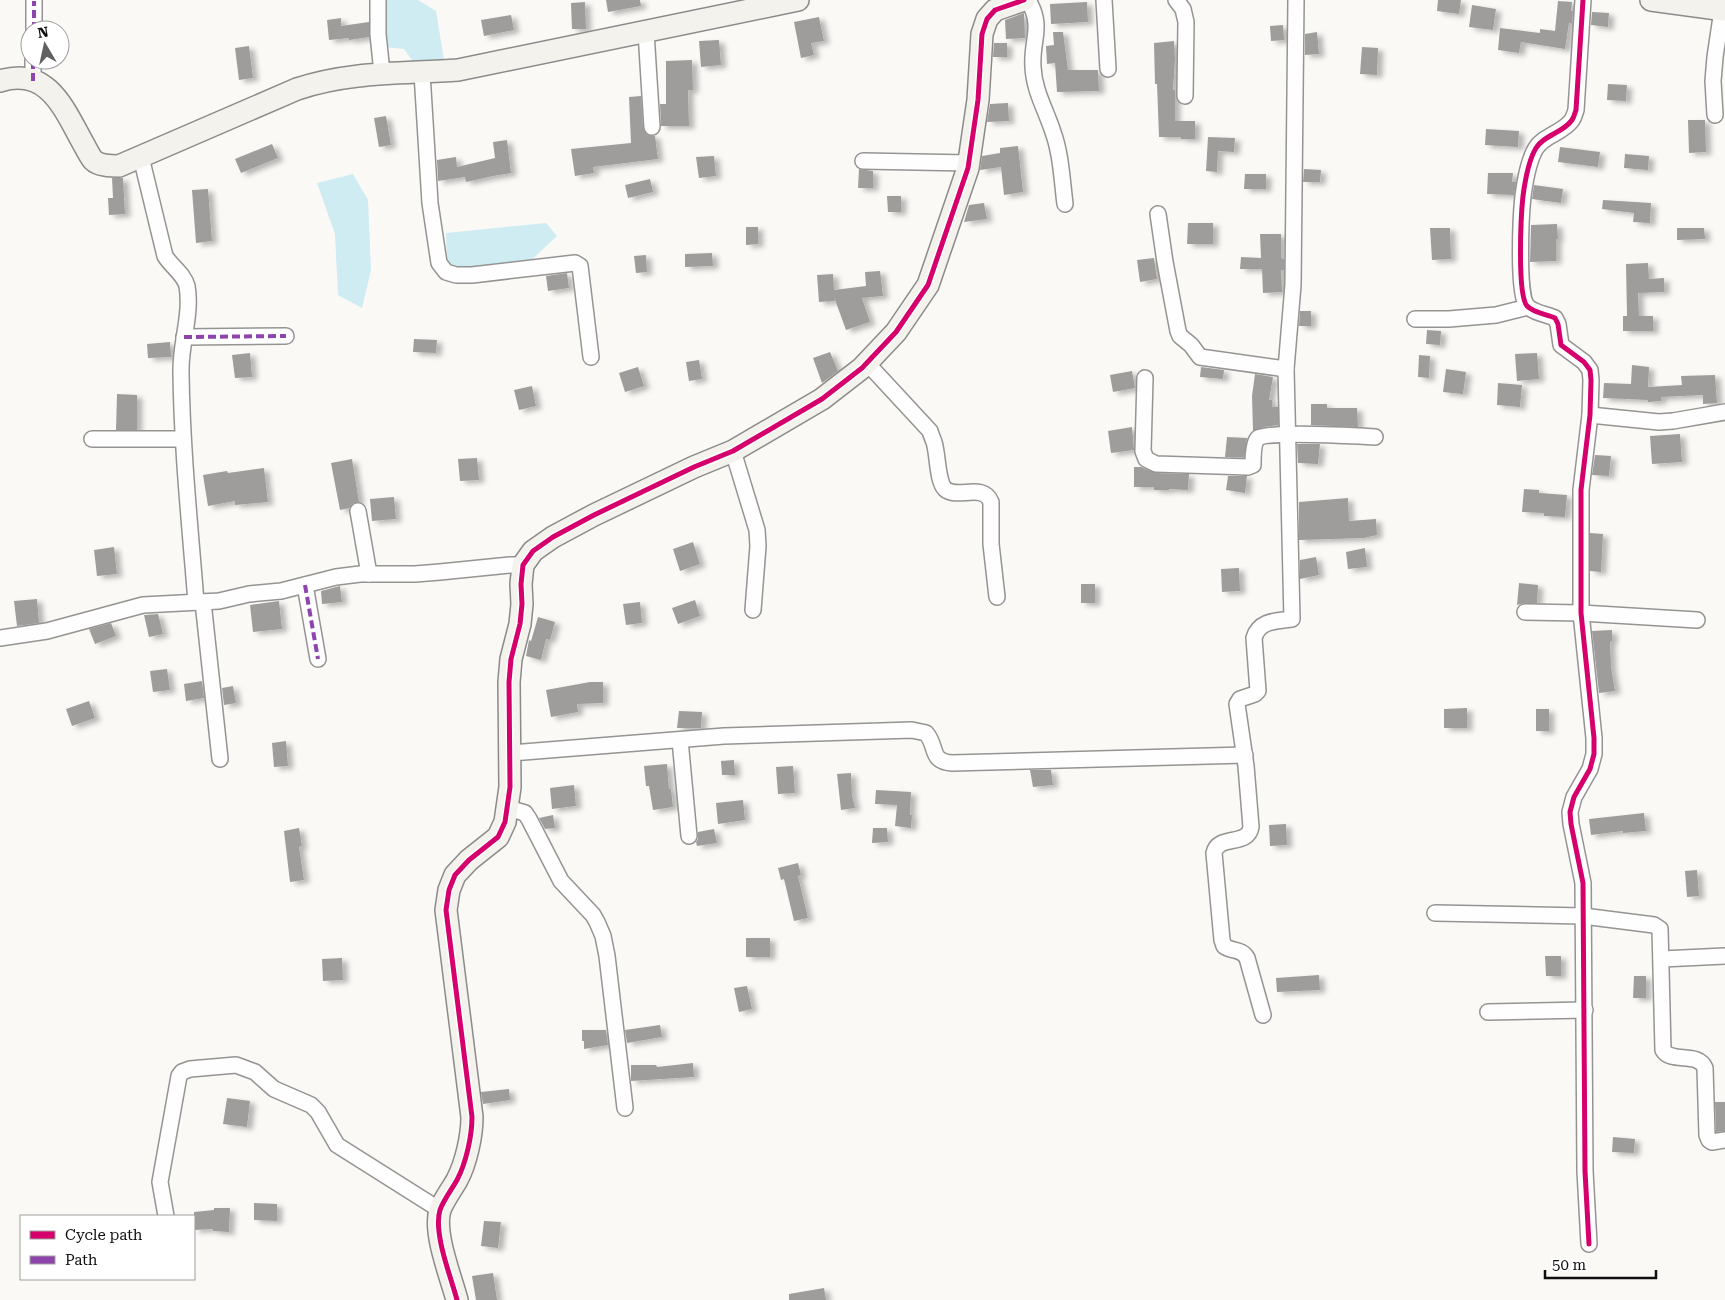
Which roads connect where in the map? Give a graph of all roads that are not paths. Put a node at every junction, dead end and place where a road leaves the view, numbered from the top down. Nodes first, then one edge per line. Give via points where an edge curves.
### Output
1 (34, 0) edge
2 (378, 0) edge
3 (798, 0) edge
4 (1024, 0) edge
5 (1028, 0) edge
6 (1104, 0) edge
7 (1176, 0) edge
8 (1296, 0) edge
9 (1583, 0) edge
10 (1651, 0) edge
11 (1723, 10) edge
12 (34, 20) edge
13 (646, 32) junction
14 (1108, 69) dead end
15 (33, 70) edge
16 (382, 73) junction
17 (422, 73) junction
18 (0, 81) edge
19 (1185, 96) dead end
20 (1715, 115) dead end
21 (652, 127) dead end
22 (141, 156) junction
23 (863, 161) dead end
24 (969, 163) junction
25 (1065, 204) dead end
26 (1158, 214) dead end
27 (1528, 307) junction
28 (1415, 319) dead end
29 (286, 336) dead end
30 (184, 337) junction
31 (591, 357) dead end
32 (867, 363) junction
33 (1286, 369) junction
34 (1146, 378) dead end
35 (1725, 412) edge
36 (1590, 415) junction
37 (1288, 435) junction
38 (1375, 437) dead end
39 (92, 439) dead end
40 (183, 440) junction
41 (733, 451) junction
42 (358, 511) dead end
43 (523, 565) junction
44 (368, 574) junction
45 (305, 585) junction
46 (997, 597) dead end
47 (200, 602) junction
48 (753, 610) dead end
49 (1525, 612) dead end
50 (1580, 613) junction
51 (1696, 620) dead end
52 (0, 638) edge
53 (318, 659) dead end
54 (680, 740) junction
55 (511, 753) junction
56 (1245, 755) junction
57 (220, 759) dead end
58 (508, 808) junction
59 (689, 836) dead end
60 (1434, 913) dead end
61 (1583, 916) junction
62 (1725, 956) edge
63 (1662, 959) junction
64 (1585, 1010) junction
65 (1488, 1012) dead end
66 (1263, 1014) dead end
67 (624, 1108) dead end
68 (1725, 1140) edge
69 (440, 1210) junction
70 (166, 1215) edge
71 (1588, 1244) dead end
72 (457, 1300) edge

1 - 12 street
2 - 16 street
3 - 13 street
4 - 24 street via 995,10 984,26
5 - 25 street via 1037,33 1034,76 1038,96 1056,141
6 - 14 street
7 - 19 street via 1186,22
8 - 33 street via 1293,285
9 - 27 street via 1576,110 1571,121 1536,146 1523,196 1520,260 1523,294
10 - 11 street
11 - 20 street via 1714,65
13 - 17 street via 458,70
13 - 21 street
15 - 18 street via 25,78
15 - 22 street via 60,102 94,161 109,167
16 - 17 street
16 - 22 street via 320,81
17 - 31 street via 430,203 439,262 446,272 456,275 575,263 580,266
22 - 30 street via 165,256 182,275 187,287 188,316
23 - 24 street
24 - 32 street via 928,285 896,332
26 - 33 street via 1180,336 1200,357
27 - 28 street via 1496,315
27 - 36 street via 1555,318 1561,345 1590,370
29 - 30 street
30 - 40 street via 180,366
32 - 41 street via 822,399
32 - 46 street via 930,431 946,490 989,496
33 - 37 street
34 - 37 street via 1143,451 1151,462 1248,467 1253,465 1255,443 1259,438
35 - 36 street via 1659,422
36 - 50 street via 1581,490
37 - 38 street
37 - 56 street via 1292,619 1275,621 1256,630 1258,691 1240,699 1237,704
39 - 40 street
40 - 47 street
41 - 43 street via 553,537 533,551
41 - 48 street via 757,530
42 - 44 street
43 - 44 street via 415,574
43 - 55 street via 520,624 509,682
44 - 45 street via 336,577
45 - 47 street
45 - 53 street
47 - 52 street via 143,605 47,632
47 - 57 street
49 - 50 street
50 - 51 street
50 - 61 street via 1594,746 1590,769 1574,797 1570,812 1583,883
54 - 55 street
54 - 56 street via 912,730 926,733 936,757 947,763
54 - 59 street
55 - 58 street
56 - 66 street via 1250,833 1220,844 1214,853 1222,940 1228,949 1239,950 1248,958
58 - 67 street via 525,813 561,881 593,916 603,936
58 - 69 street via 498,837 469,860 455,875 448,890 446,910 472,1127 459,1177
60 - 61 street
61 - 63 street via 1654,925 1660,929
61 - 64 street
62 - 63 street
63 - 68 street via 1663,1050 1668,1055 1698,1060 1703,1064 1707,1135 1712,1142
64 - 65 street
64 - 71 street
69 - 70 street via 336,1145 311,1105 274,1089 255,1072 236,1065 190,1068 179,1076 160,1182
69 - 72 street via 442,1249

